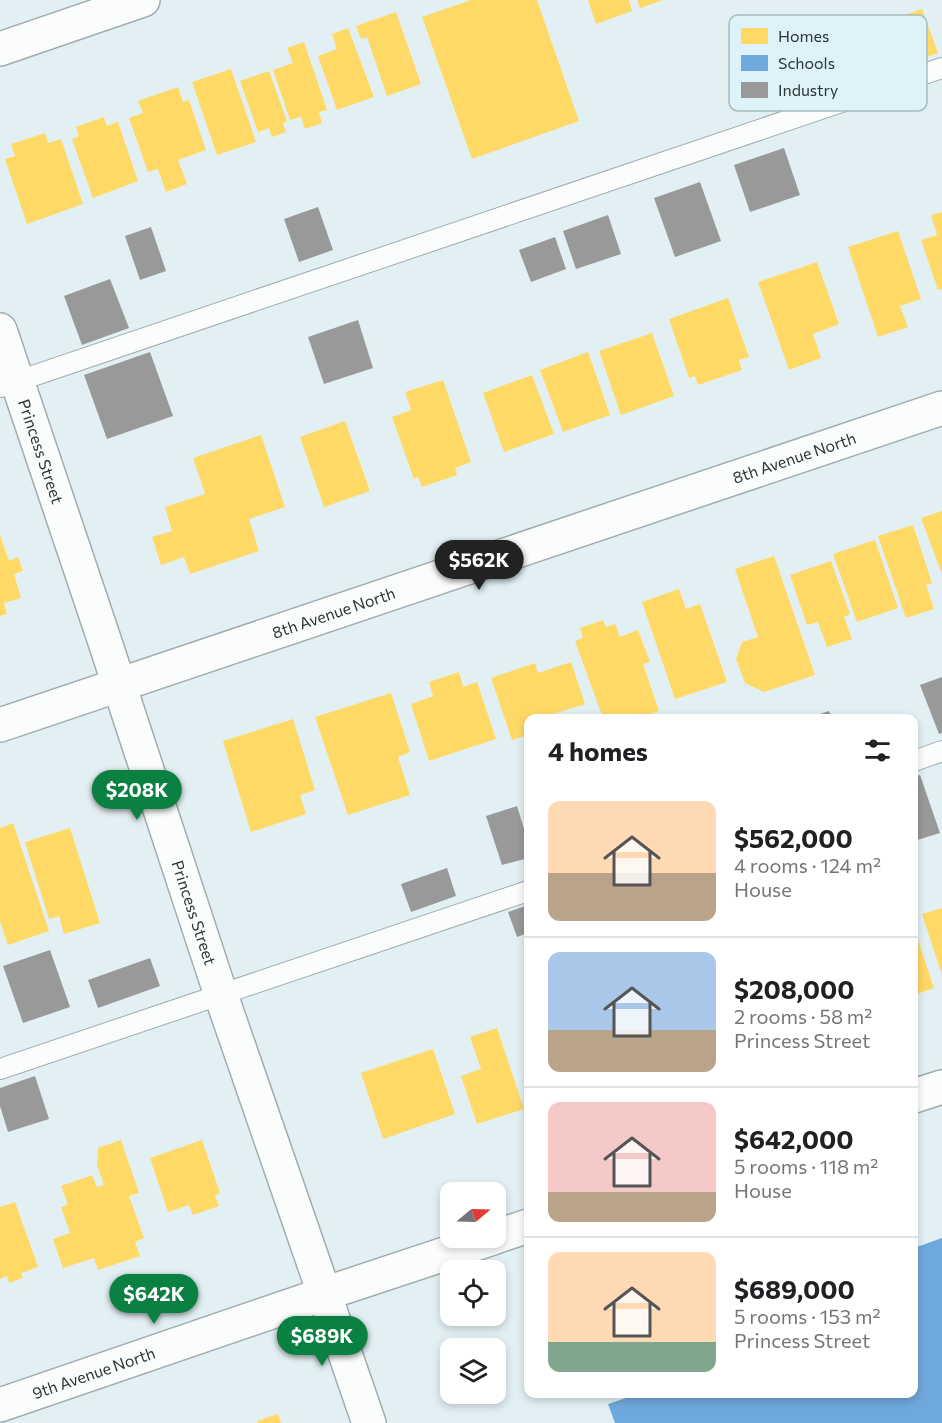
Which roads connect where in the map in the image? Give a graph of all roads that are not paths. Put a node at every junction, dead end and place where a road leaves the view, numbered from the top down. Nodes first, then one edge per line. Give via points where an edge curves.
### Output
1 (143, 0) edge
2 (0, 49) edge
3 (942, 68) edge
4 (927, 73) edge
5 (815, 111) edge
6 (0, 330) edge
7 (9, 384) edge
8 (942, 408) edge
9 (119, 685) junction
10 (0, 725) edge
11 (942, 752) edge
12 (918, 760) edge
13 (524, 892) edge
14 (221, 995) junction
15 (0, 1069) edge
16 (942, 1087) edge
17 (918, 1095) edge
18 (524, 1227) edge
19 (506, 1233) edge
20 (461, 1248) edge
21 (324, 1294) junction
22 (0, 1405) edge
23 (369, 1423) edge

1 - 2 street
3 - 4 lane
5 - 7 lane
6 - 7 street, Princess Street
7 - 9 street, Princess Street
8 - 9 street, 8th Avenue North
9 - 10 street, 8th Avenue North
9 - 14 street, Princess Street
11 - 12 lane
13 - 14 lane
14 - 15 lane
14 - 21 street, Princess Street
16 - 17 street
18 - 19 street, 9th Avenue North
20 - 21 street, 9th Avenue North
21 - 22 street, 9th Avenue North
21 - 23 street, Princess Street

